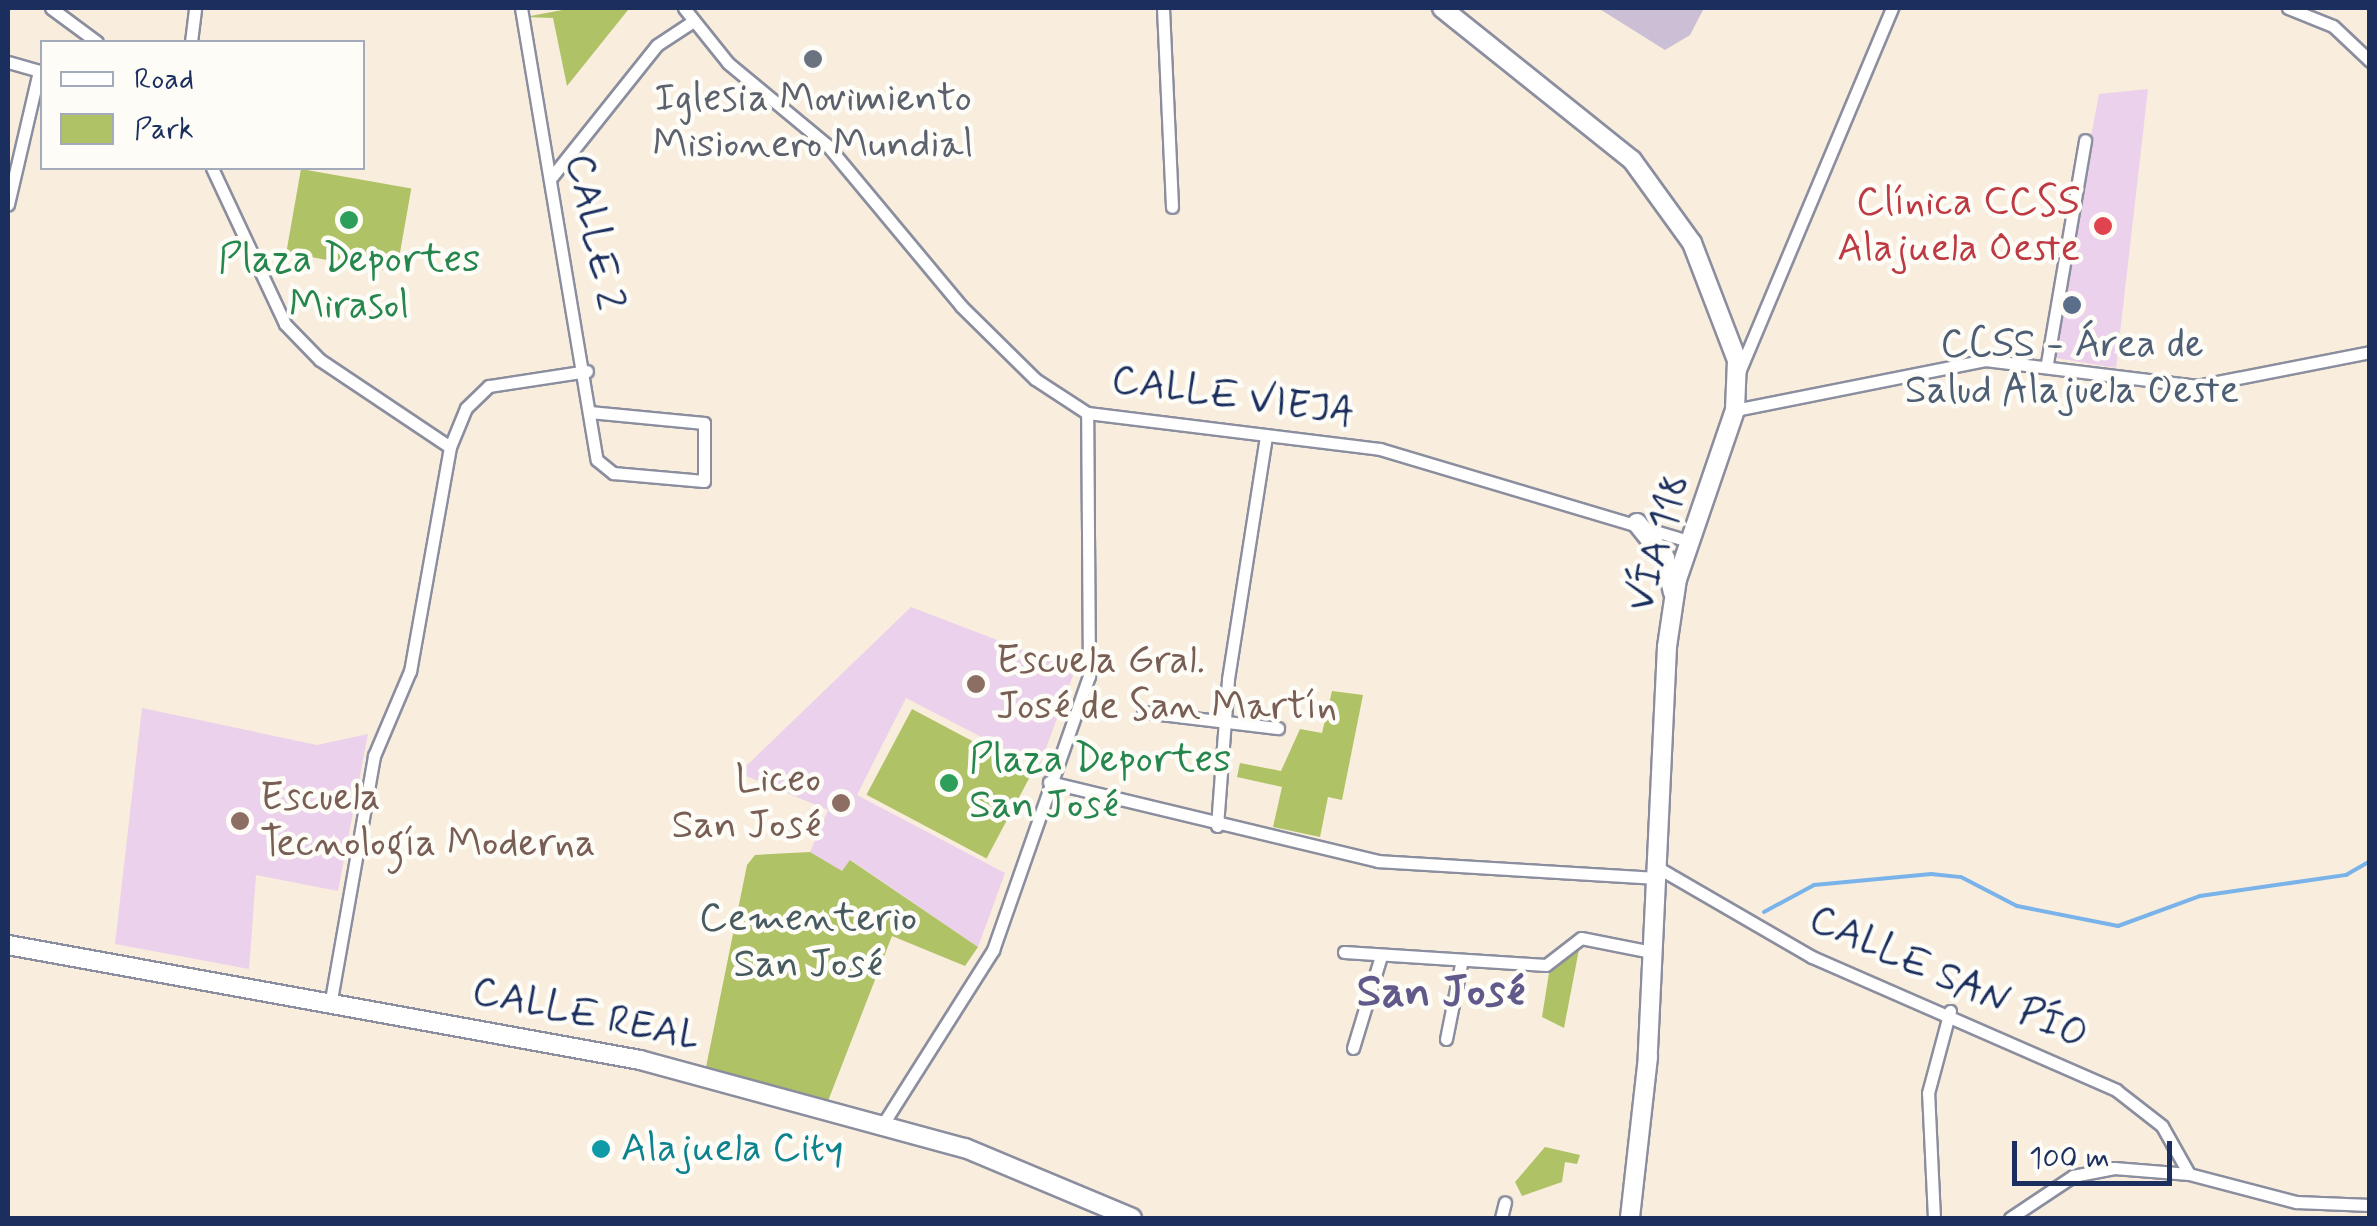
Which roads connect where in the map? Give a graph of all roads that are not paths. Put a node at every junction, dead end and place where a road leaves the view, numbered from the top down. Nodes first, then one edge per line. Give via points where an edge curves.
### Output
1 (51, 8) edge
2 (196, 8) edge
3 (521, 8) edge
4 (684, 8) edge
5 (1162, 8) edge
6 (1442, 8) edge
7 (1892, 8) edge
8 (2288, 8) edge
9 (2332, 8) edge
10 (692, 22) junction
11 (2333, 26) junction
12 (94, 40) edge
13 (191, 40) edge
14 (2370, 61) edge
15 (8, 62) edge
16 (2086, 140) dead end
17 (213, 170) edge
18 (550, 179) junction
19 (8, 204) edge
20 (1172, 207) dead end
21 (2370, 352) edge
22 (2047, 363) junction
23 (587, 372) junction
24 (1738, 372) junction
25 (1734, 410) junction
26 (590, 412) junction
27 (1088, 414) junction
28 (1266, 436) junction
29 (450, 447) junction
30 (1637, 524) junction
31 (1691, 542) junction
32 (1674, 596) junction
33 (1143, 712) dead end
34 (1232, 723) junction
35 (1278, 728) dead end
36 (1048, 782) junction
37 (1217, 826) junction
38 (1655, 872) junction
39 (8, 944) edge
40 (1344, 952) dead end
41 (1652, 952) junction
42 (1382, 956) junction
43 (1461, 964) junction
44 (331, 999) junction
45 (1950, 1011) junction
46 (1446, 1040) dead end
47 (1352, 1048) dead end
48 (883, 1124) junction
49 (2190, 1174) junction
50 (1505, 1202) dead end
51 (2370, 1205) edge
52 (1105, 1212) edge
53 (1132, 1218) edge
54 (1501, 1218) edge
55 (1630, 1218) edge
56 (1934, 1218) edge
57 (2010, 1218) edge

1 - 12 street
2 - 13 street
3 - 18 street, CALLE 2
4 - 10 street, CALLE VIEJA
5 - 20 street
6 - 24 main road, VÍA 118 via 1594,124 1650,181 1708,274
7 - 24 street
8 - 11 street
9 - 11 street
10 - 18 street via 657,44
10 - 27 street, CALLE VIEJA via 827,145 978,322
11 - 14 street
15 - 19 street via 39,71
16 - 22 street
17 - 29 street via 284,324 320,360
18 - 23 street, CALLE 2
21 - 22 street via 2197,386
22 - 25 street via 1985,360
23 - 26 street, CALLE 2
23 - 29 street via 490,386 466,408
24 - 25 main road, VÍA 118
25 - 31 main road, VÍA 118
26 - 26 street, CALLE 2 via 704,422 704,481 604,468
27 - 28 street, CALLE VIEJA
27 - 36 street via 1089,676
28 - 30 street, CALLE VIEJA via 1424,459
28 - 34 street via 1228,679
29 - 44 street via 414,652 374,756
30 - 31 street, CALLE VIEJA
30 - 32 main road via 1665,558
31 - 32 main road, VÍA 118
32 - 38 main road, VÍA 118
33 - 34 street
34 - 35 street
34 - 37 street
36 - 37 street
36 - 48 street via 993,950
37 - 38 street via 1420,868
38 - 41 main road, VÍA 118
38 - 45 street, CALLE SAN PÍO via 1812,957
39 - 44 main road, CALLE REAL
40 - 42 street
41 - 43 street via 1581,938 1546,965
41 - 55 main road, VÍA 118
42 - 43 street
42 - 47 street
43 - 46 street
44 - 48 main road, CALLE REAL via 640,1060
45 - 49 street, CALLE SAN PÍO via 2134,1101
45 - 56 street via 1928,1093
48 - 52 main road, CALLE REAL
49 - 51 street via 2284,1200
49 - 57 street via 2094,1170
50 - 54 street
52 - 53 main road, CALLE REAL

